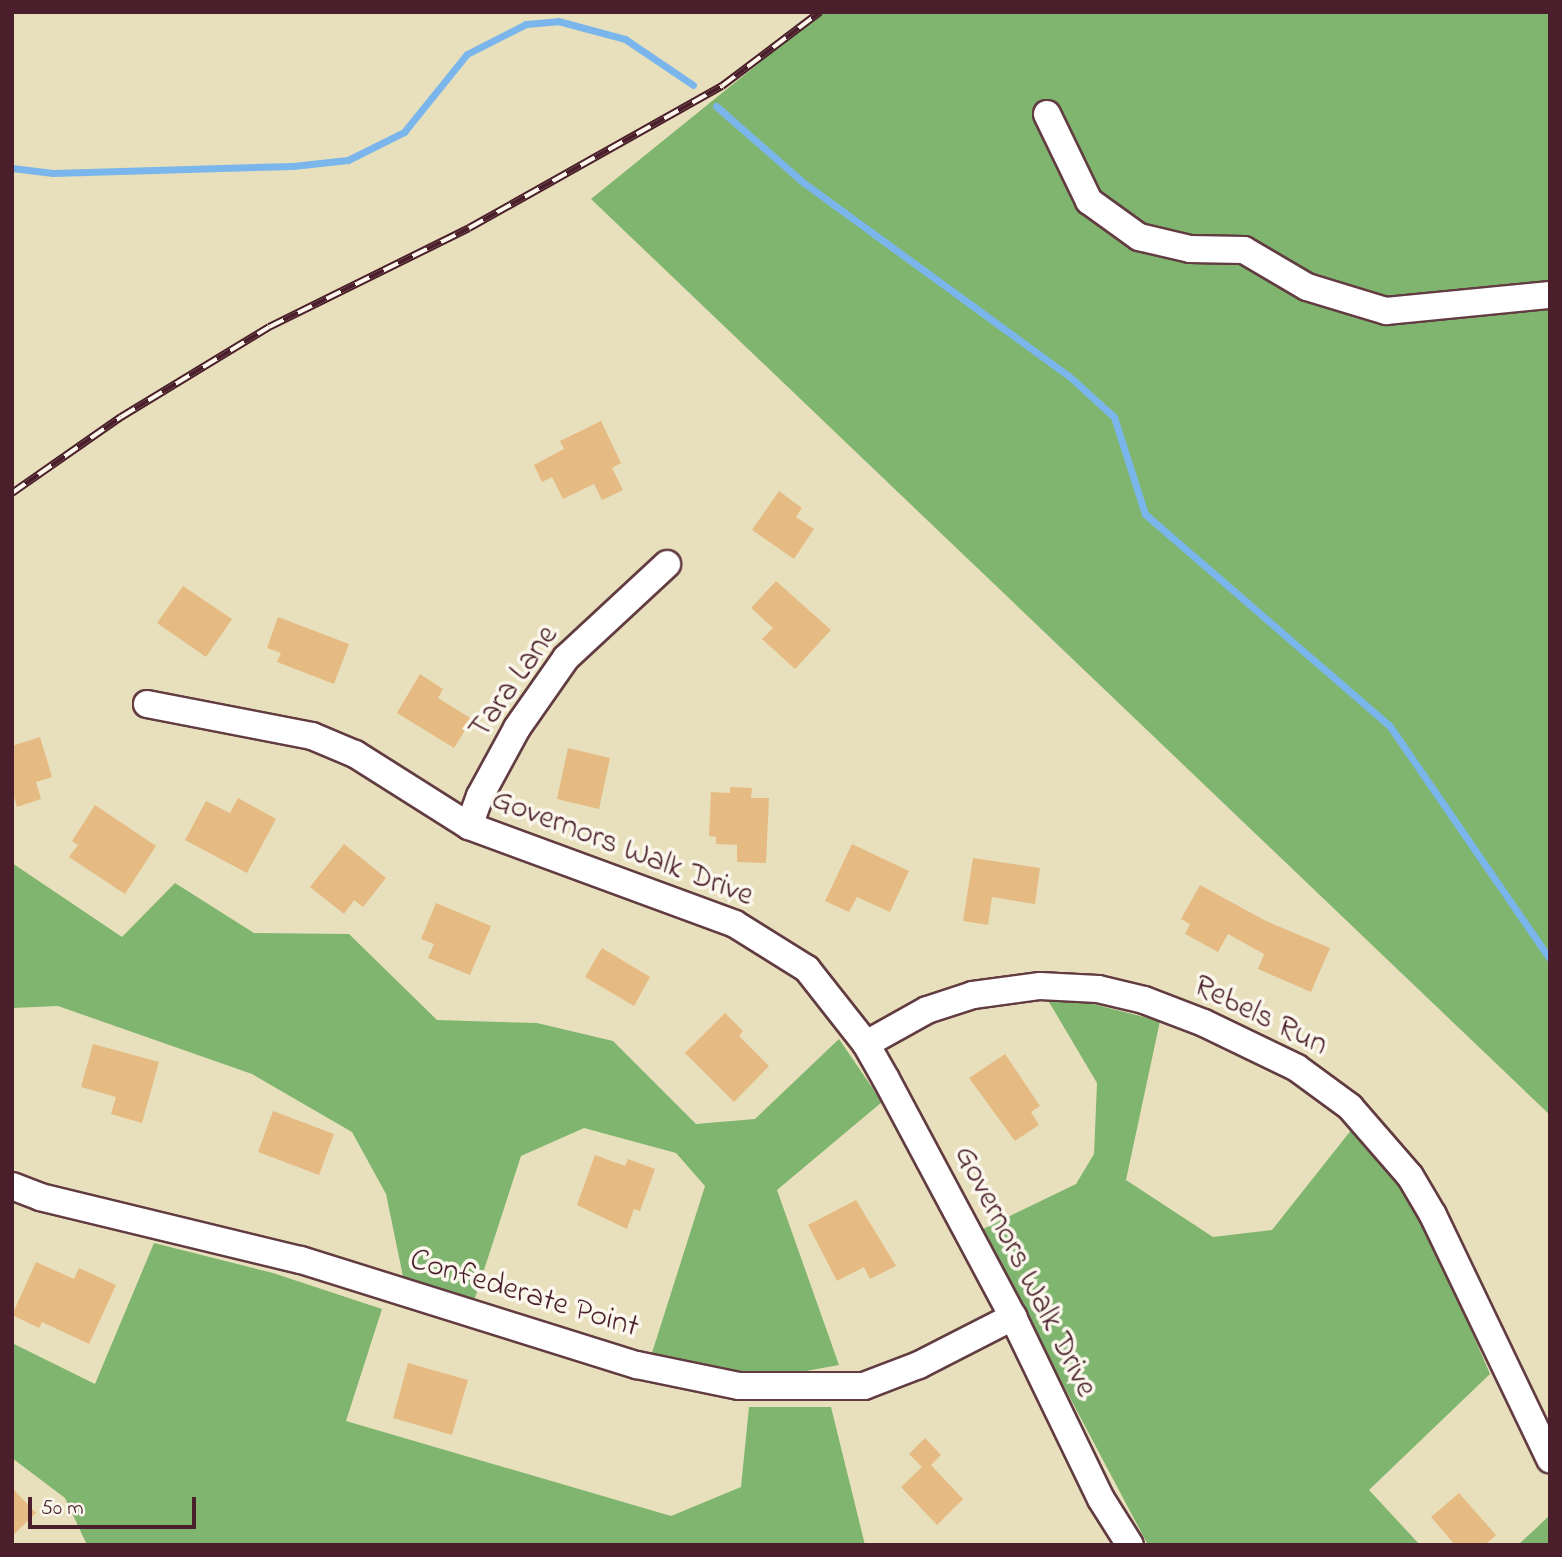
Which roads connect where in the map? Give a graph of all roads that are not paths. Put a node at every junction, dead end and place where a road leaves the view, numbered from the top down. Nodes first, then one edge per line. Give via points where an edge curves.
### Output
1 (1047, 114) dead end
2 (1550, 295) edge
3 (667, 564) dead end
4 (147, 704) dead end
5 (469, 826) junction
6 (866, 1044) junction
7 (12, 1186) edge
8 (1013, 1317) junction
9 (1550, 1459) edge
10 (1130, 1545) edge

1 - 2 street via 1089,201 1139,237 1190,249 1244,250 1307,287 1386,311
3 - 5 street, Tara Lane via 566,658 517,728
4 - 5 street, Governors Walk Drive via 312,736 355,754
5 - 6 street, Governors Walk Drive via 735,923 807,968
6 - 8 street, Governors Walk Drive
6 - 9 street, Rebels Run via 927,1010 972,995 1040,986 1098,989 1168,1009 1297,1068 1350,1107 1410,1177 1433,1214
7 - 8 street, Confederate Point via 40,1197 301,1260 637,1365 739,1386 864,1386 919,1365
8 - 10 street, Governors Walk Drive via 1101,1499

